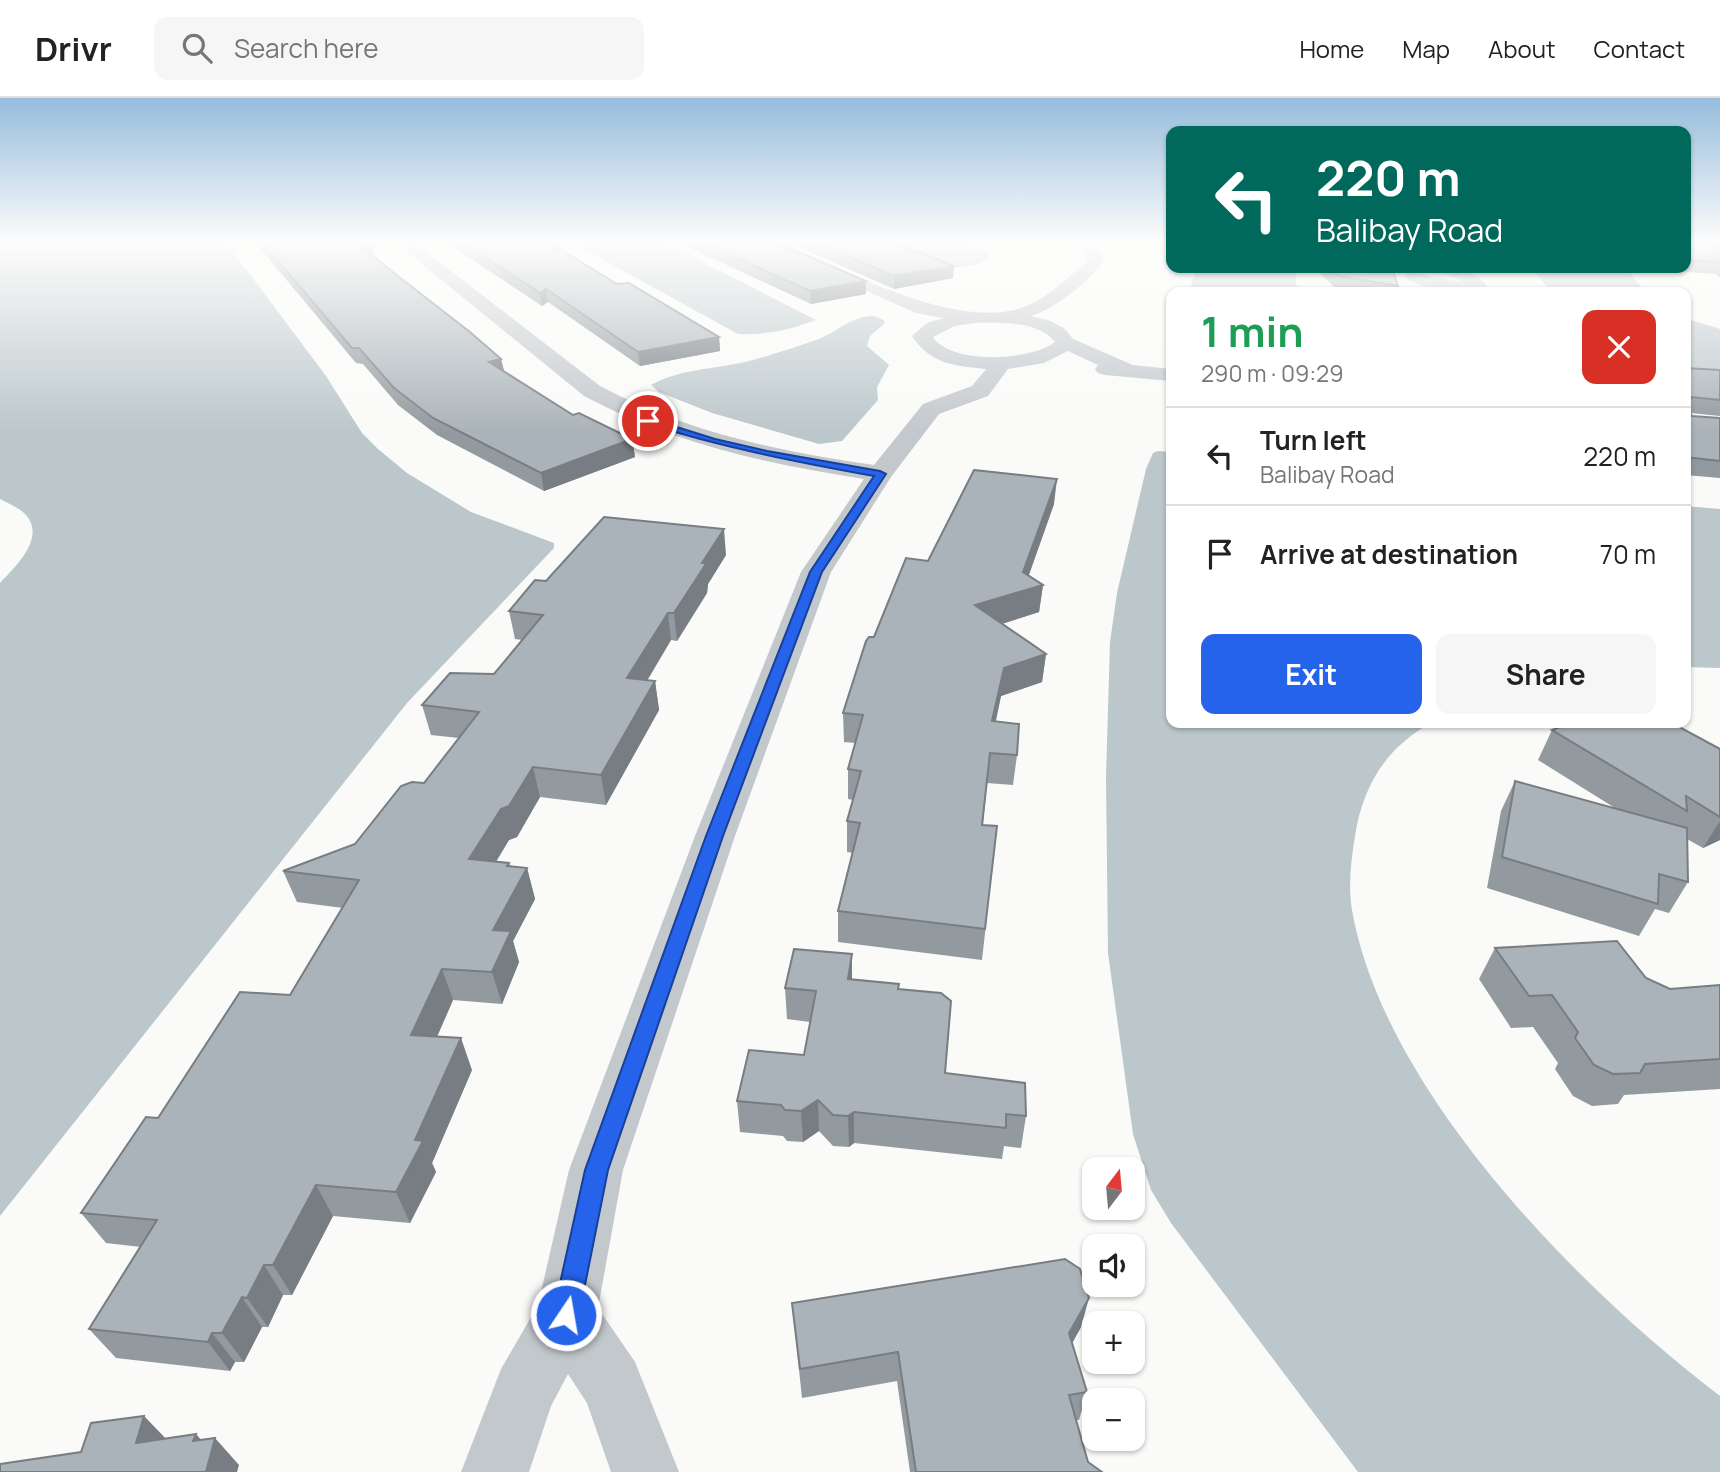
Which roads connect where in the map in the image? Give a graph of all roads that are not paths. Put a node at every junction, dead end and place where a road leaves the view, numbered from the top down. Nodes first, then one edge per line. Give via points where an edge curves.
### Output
1 (483, 305) edge
2 (913, 305) edge
3 (1049, 305) edge
4 (922, 309) junction
5 (1037, 316) junction
6 (991, 317) junction
7 (927, 330) junction
8 (1066, 344) junction
9 (944, 355) junction
10 (1030, 361) junction
11 (1002, 363) junction
12 (1131, 372) junction
13 (1166, 375) edge
14 (931, 391) junction
15 (880, 474) junction
16 (566, 1315) junction
17 (495, 1472) edge
18 (645, 1472) edge

1 - 15 street via 592,391 648,421 767,454
2 - 4 street
3 - 5 street
4 - 6 street
4 - 7 street
5 - 6 street
5 - 8 street via 1063,336
6 - 7 street
7 - 9 street via 923,343
8 - 10 street via 1055,354
8 - 12 street
9 - 11 street
9 - 14 street
10 - 11 street
10 - 12 street
11 - 14 street via 976,393
12 - 13 street
14 - 15 street
15 - 16 street via 816,572 715,836 596,1170
16 - 17 street via 524,1392
16 - 18 street via 612,1385

